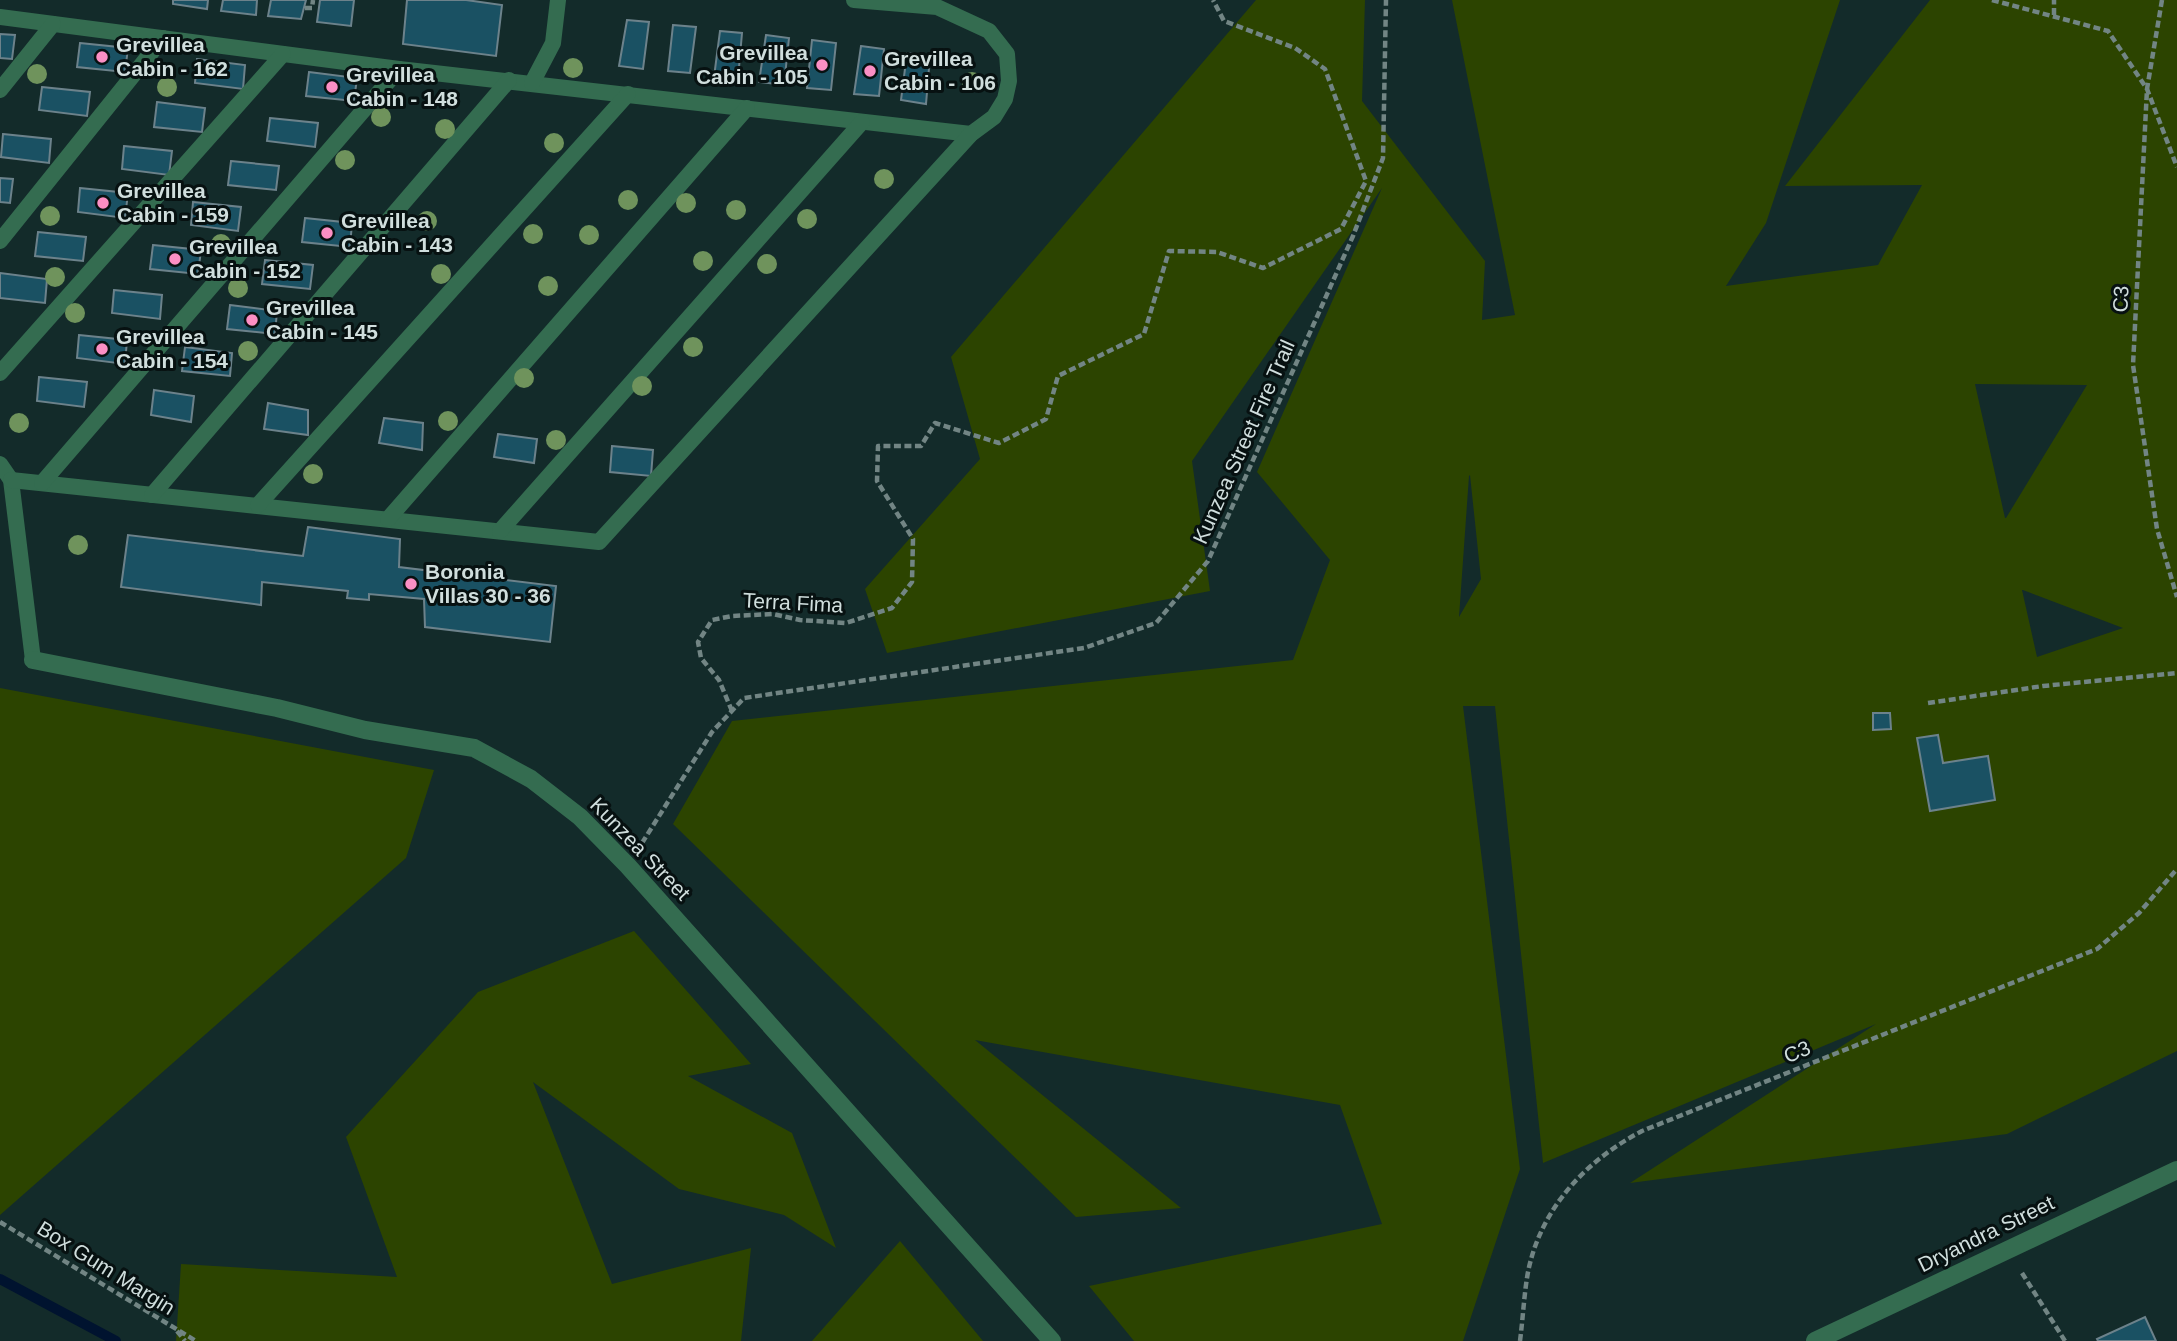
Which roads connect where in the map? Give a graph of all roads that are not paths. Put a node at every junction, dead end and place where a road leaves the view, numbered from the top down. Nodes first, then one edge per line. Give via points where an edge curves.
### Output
1 (558, 0) edge
2 (854, 0) edge
3 (0, 17) edge
4 (52, 24) junction
5 (163, 38) junction
6 (283, 54) junction
7 (399, 69) junction
8 (509, 80) junction
9 (532, 83) junction
10 (0, 90) edge
11 (628, 94) junction
12 (747, 108) junction
13 (862, 122) junction
14 (971, 134) junction
15 (0, 241) edge
16 (0, 373) edge
17 (0, 464) edge
18 (11, 480) junction
19 (43, 483) junction
20 (152, 495) junction
21 (258, 505) junction
22 (388, 519) junction
23 (499, 531) junction
24 (33, 660) joint
25 (2177, 1170) edge
26 (1052, 1341) edge
27 (1815, 1341) edge

1 - 9 lane via 553,43
2 - 14 lane via 937,8 989,31 1007,54 1009,80 1005,99 993,117
3 - 4 lane
4 - 5 lane
4 - 10 lane
5 - 6 lane
5 - 15 lane
6 - 7 lane
6 - 16 lane
7 - 8 lane
7 - 19 lane
8 - 9 lane
8 - 20 lane
9 - 11 lane
11 - 12 lane
11 - 21 lane
12 - 13 lane
12 - 22 lane
13 - 14 lane
13 - 23 lane
14 - 23 lane via 599,542
17 - 18 lane
18 - 19 lane
18 - 24 lane
19 - 20 lane
20 - 21 lane
21 - 22 lane
22 - 23 lane
24 - 26 street, Kunzea Street via 365,730 474,748 531,779 580,817 628,866
25 - 27 street, Dryandra Street

